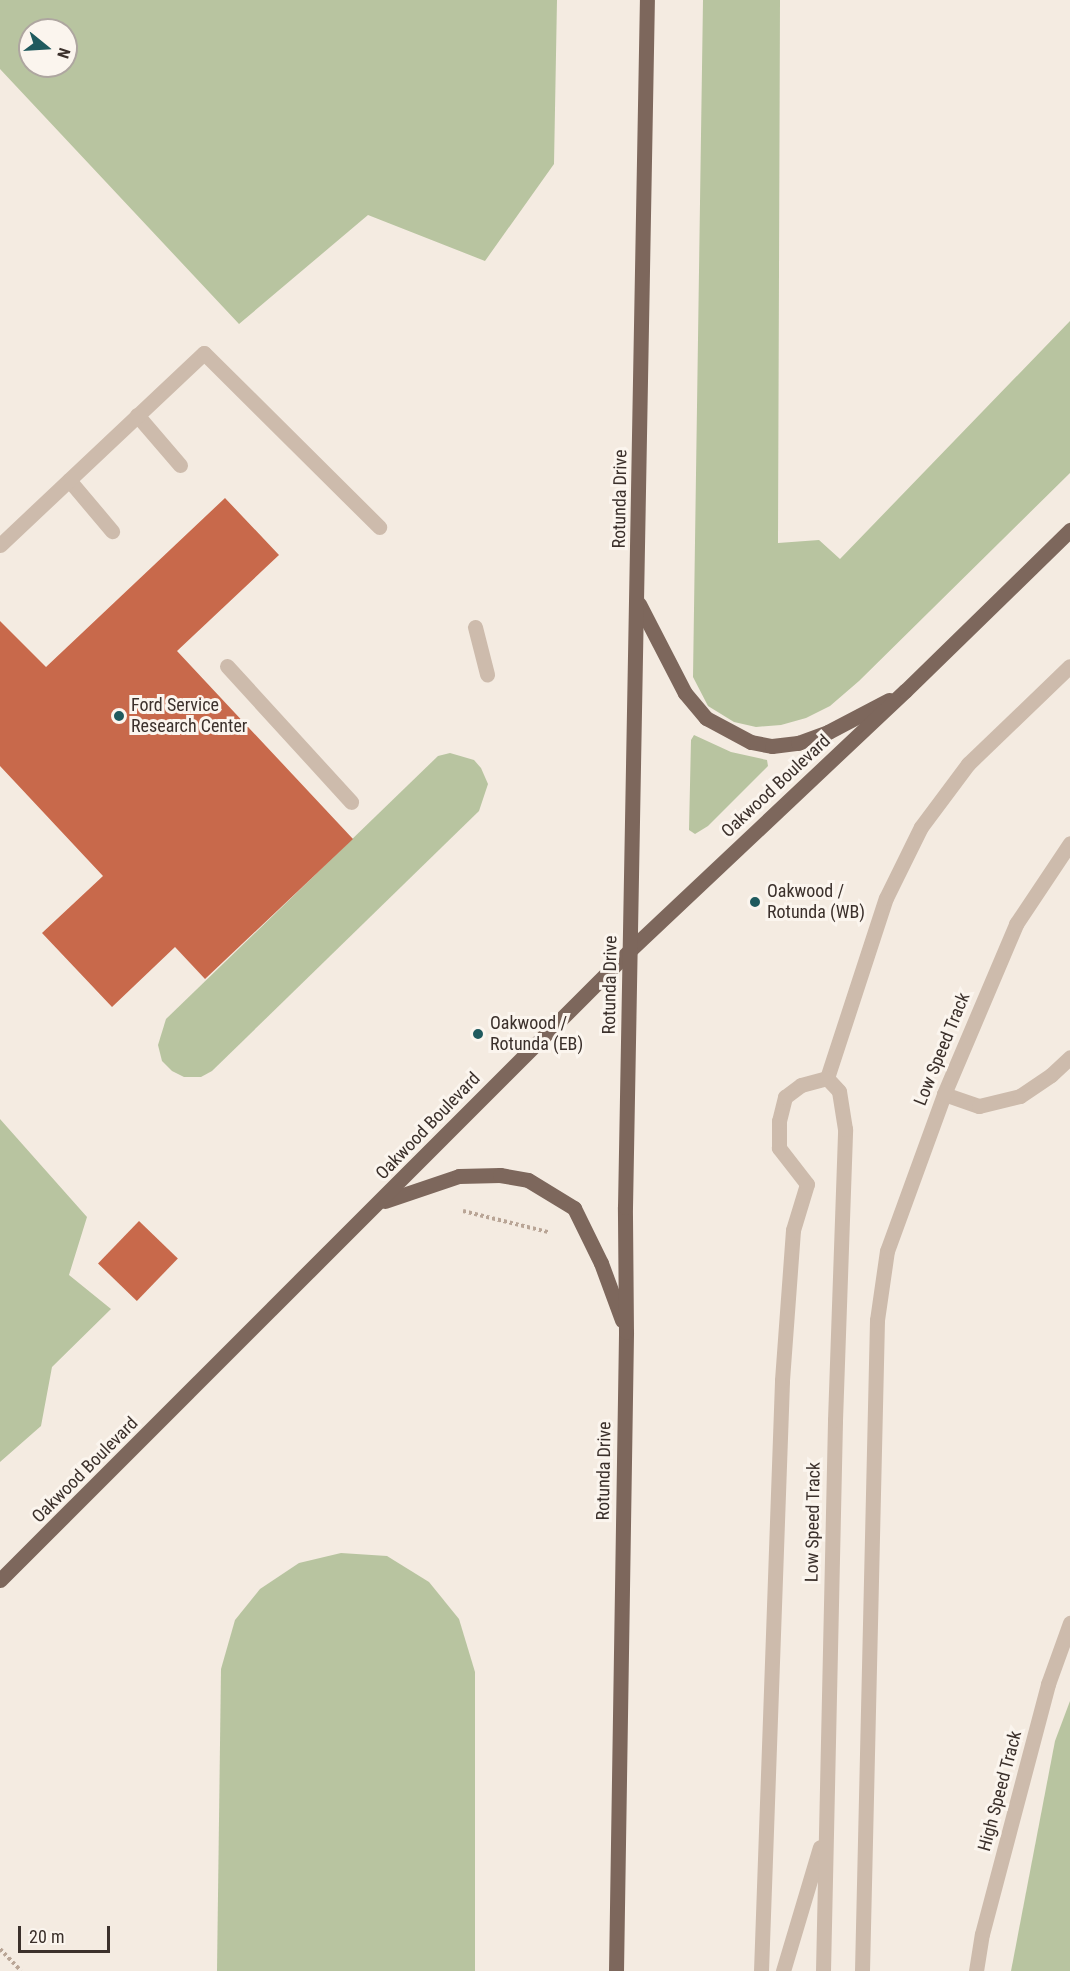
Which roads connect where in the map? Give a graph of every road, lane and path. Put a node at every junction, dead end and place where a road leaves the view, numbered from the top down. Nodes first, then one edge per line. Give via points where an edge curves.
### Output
1 (647, 0) edge
2 (137, 415) junction
3 (180, 465) dead end
4 (69, 480) junction
5 (379, 528) dead end
6 (1070, 530) edge
7 (112, 531) dead end
8 (0, 544) edge
9 (637, 602) junction
10 (475, 627) dead end
11 (227, 666) dead end
12 (1070, 666) edge
13 (487, 674) dead end
14 (905, 691) junction
15 (351, 802) dead end
16 (1070, 843) edge
17 (630, 950) junction
18 (1070, 1057) edge
19 (827, 1078) junction
20 (944, 1094) junction
21 (380, 1203) junction
22 (463, 1211) dead end
23 (548, 1232) dead end
24 (626, 1332) junction
25 (0, 1580) edge
26 (1070, 1623) edge
27 (825, 1829) junction
28 (0, 1949) edge
29 (21, 1971) edge
30 (616, 1971) edge
31 (761, 1971) edge
32 (783, 1971) edge
33 (823, 1971) edge
34 (862, 1971) edge
35 (976, 1971) edge

1 - 9 main road, Rotunda Drive
2 - 3 lane
2 - 4 lane
2 - 5 lane via 204,353
4 - 7 lane
4 - 8 lane
6 - 14 main road, Oakwood Boulevard
9 - 14 main road via 685,693 706,718 751,742 772,746 798,743 828,732
9 - 17 main road, Rotunda Drive
10 - 13 lane
11 - 15 lane
12 - 19 lane via 968,764 921,827 886,898
14 - 17 main road, Oakwood Boulevard
16 - 20 lane, Low Speed Track via 1016,924
17 - 21 main road, Oakwood Boulevard
17 - 24 main road, Rotunda Drive
18 - 20 lane via 1020,1096 979,1106
19 - 27 lane, Low Speed Track via 839,1091 845,1129
19 - 31 lane via 801,1085 785,1097 778,1121 779,1148 807,1184 793,1230 782,1380
20 - 34 lane, Low Speed Track via 887,1251 877,1320
21 - 24 main road via 459,1176 500,1175 528,1180 549,1191 574,1208 601,1263
21 - 25 main road, Oakwood Boulevard
22 - 23 path
24 - 30 main road, Rotunda Drive
26 - 35 lane, High Speed Track via 1048,1684 982,1934
27 - 32 lane
27 - 33 lane, Low Speed Track
28 - 29 path

